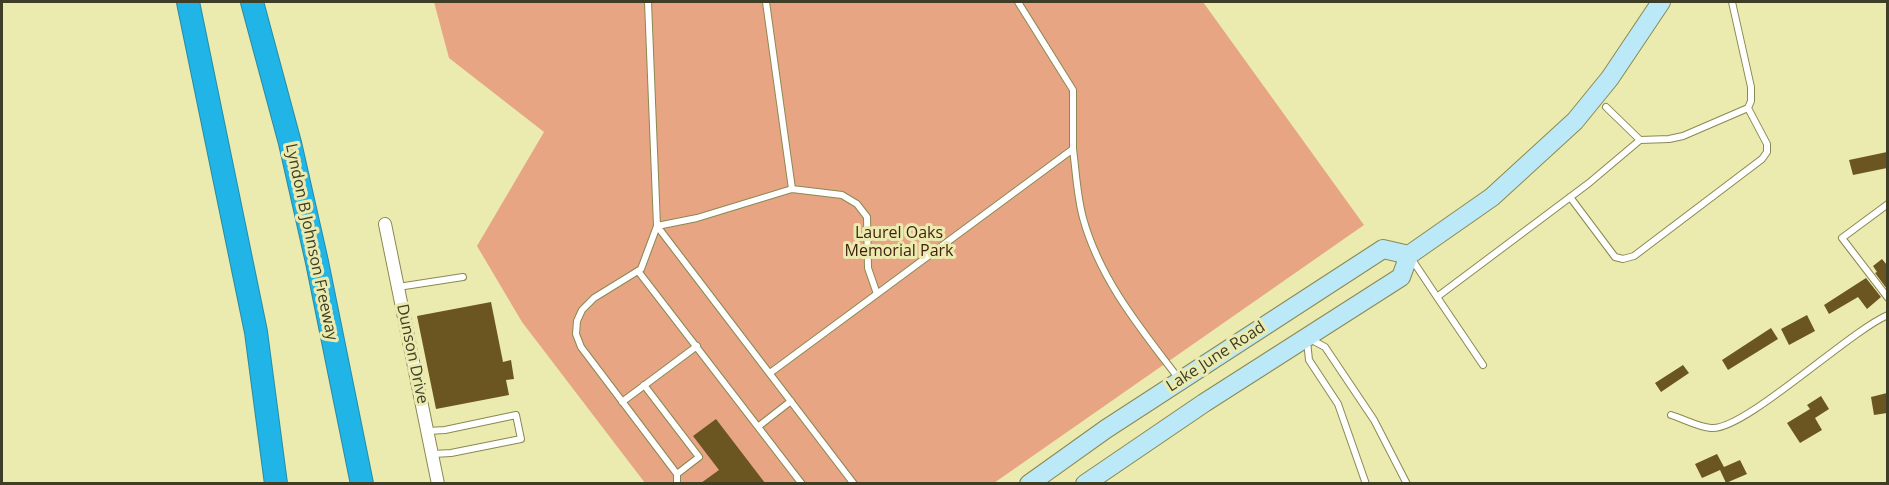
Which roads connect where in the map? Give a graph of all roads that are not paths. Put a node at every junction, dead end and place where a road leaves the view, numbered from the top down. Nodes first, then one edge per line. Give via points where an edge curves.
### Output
1 (188, 2) edge
2 (252, 2) edge
3 (648, 2) edge
4 (766, 2) edge
5 (1018, 2) edge
6 (1661, 2) edge
7 (1732, 2) edge
8 (1606, 107) dead end
9 (1748, 108) junction
10 (1640, 140) junction
11 (1073, 149) junction
12 (792, 189) junction
13 (1570, 197) junction
14 (1887, 204) edge
15 (385, 224) dead end
16 (657, 226) junction
17 (1409, 255) junction
18 (317, 262) junction
19 (638, 271) junction
20 (464, 277) dead end
21 (398, 287) junction
22 (878, 294) junction
23 (1437, 297) junction
24 (1887, 298) edge
25 (1288, 310) junction
26 (1887, 315) edge
27 (1306, 338) junction
28 (697, 346) junction
29 (1483, 365) dead end
30 (770, 373) junction
31 (1180, 381) junction
32 (644, 385) junction
33 (791, 401) junction
34 (622, 402) junction
35 (1671, 415) dead end
36 (759, 426) junction
37 (428, 431) junction
38 (433, 454) junction
39 (677, 474) junction
40 (276, 483) edge
41 (362, 483) edge
42 (377, 483) edge
43 (438, 483) edge
44 (678, 483) edge
45 (802, 483) edge
46 (854, 483) edge
47 (1029, 483) edge
48 (1085, 483) edge
49 (1366, 483) edge
50 (1407, 483) edge

1 - 40 highway via 256,332
2 - 18 highway, Lyndon B Johnson Freeway
3 - 16 lane
4 - 12 lane
5 - 11 lane via 1073,90
6 - 17 main road, Lake June Road via 1610,78 1575,121 1492,197
7 - 9 lane via 1752,87
8 - 10 lane
9 - 10 lane via 1683,136
9 - 13 lane via 1766,140 1767,152 1634,256 1615,257
10 - 13 lane
11 - 22 lane
11 - 31 lane via 1083,217 1098,258 1120,300
12 - 16 lane
12 - 22 lane via 842,195 857,204 867,217 868,268
13 - 23 lane
14 - 24 lane via 1842,238
15 - 21 street, Dunson Drive
16 - 19 lane
16 - 30 lane
17 - 23 lane
17 - 25 main road, Lake June Road via 1383,249
17 - 27 main road, Lake June Road via 1401,277
18 - 41 highway, Lyndon B Johnson Freeway
18 - 42 highway
19 - 28 lane
19 - 34 lane via 594,298 577,321 581,347
20 - 21 lane
21 - 37 street, Dunson Drive
22 - 30 lane
23 - 29 lane
25 - 27 main road
25 - 31 main road, Lake June Road
26 - 35 lane via 1736,421 1711,428
27 - 48 main road, Lake June Road
27 - 49 lane via 1309,360 1338,404
27 - 50 lane via 1325,346 1374,420
28 - 32 lane
28 - 36 lane
30 - 33 lane
31 - 47 main road, Lake June Road
32 - 34 lane
32 - 39 lane via 699,457
33 - 36 lane
33 - 46 lane
34 - 39 lane
36 - 45 lane
37 - 38 street, Dunson Drive
37 - 38 lane via 516,415 521,439
38 - 43 street, Dunson Drive
39 - 44 lane

